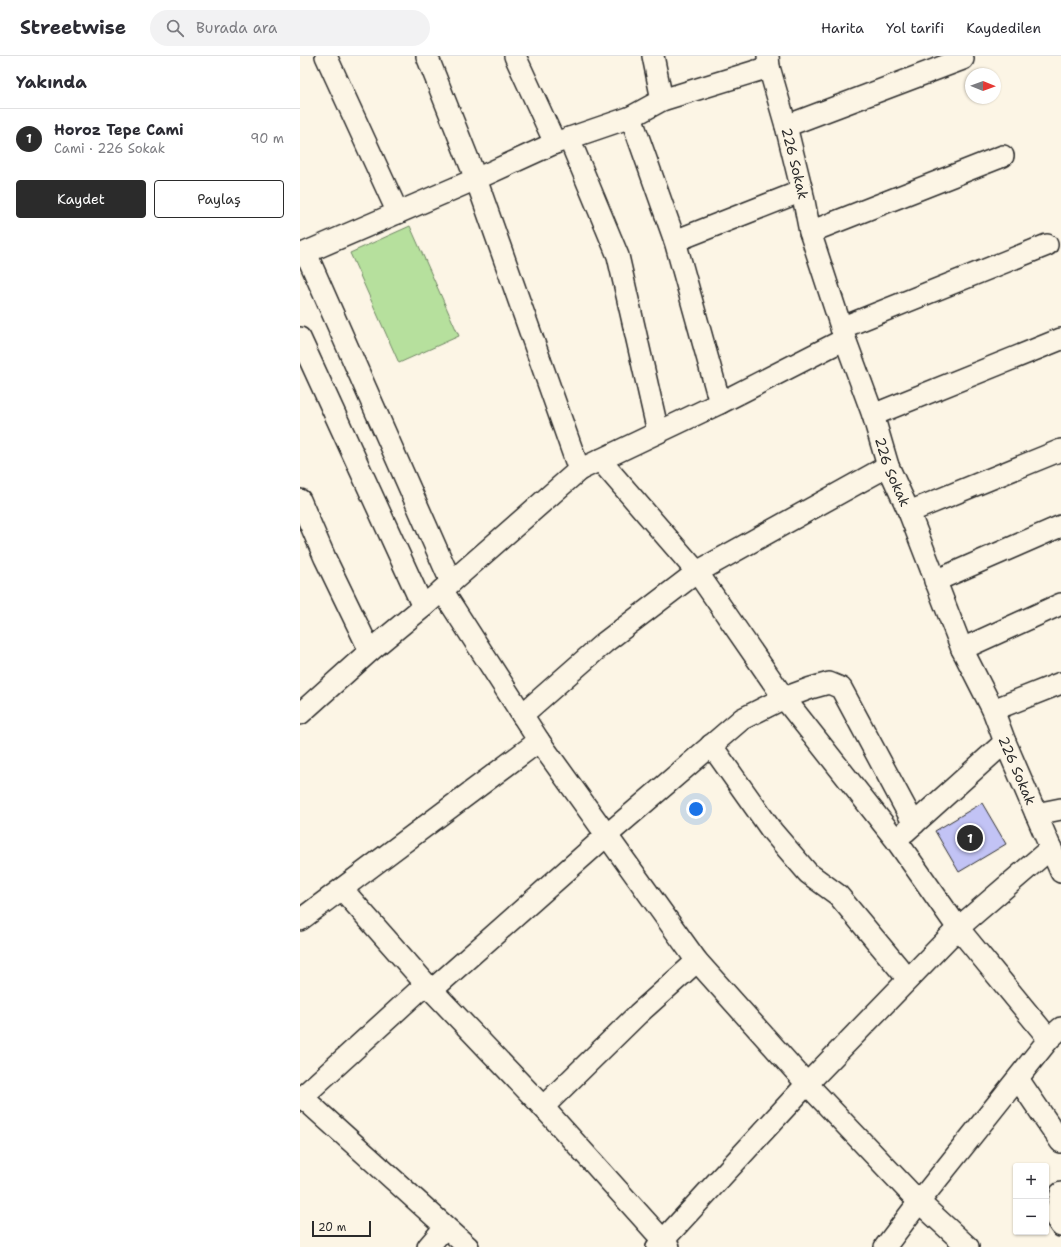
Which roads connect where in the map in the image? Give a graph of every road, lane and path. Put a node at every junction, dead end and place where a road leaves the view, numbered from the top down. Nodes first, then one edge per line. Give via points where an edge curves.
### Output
1 (326, 56) edge
2 (427, 56) edge
3 (515, 56) edge
4 (652, 56) edge
5 (963, 59) dead end
6 (768, 61) edge
7 (662, 100) junction
8 (631, 117) junction
9 (786, 126) junction
10 (562, 141) junction
11 (1003, 156) dead end
12 (476, 179) junction
13 (802, 191) junction
14 (398, 213) junction
15 (810, 232) junction
16 (675, 241) junction
17 (1047, 245) dead end
18 (303, 254) edge
19 (843, 333) junction
20 (300, 338) edge
21 (1061, 339) edge
22 (720, 403) junction
23 (873, 415) junction
24 (658, 432) junction
25 (1061, 450) edge
26 (600, 460) junction
27 (888, 466) junction
28 (579, 470) junction
29 (300, 500) edge
30 (909, 512) junction
31 (1061, 526) edge
32 (697, 572) junction
33 (935, 581) junction
34 (447, 586) junction
35 (1061, 604) edge
36 (423, 607) junction
37 (962, 649) junction
38 (370, 650) junction
39 (1061, 683) edge
40 (784, 698) junction
41 (993, 710) junction
42 (300, 714) edge
43 (522, 715) junction
44 (539, 741) junction
45 (1005, 742) junction
46 (711, 745) junction
47 (1061, 809) edge
48 (1036, 814) junction
49 (914, 824) junction
50 (607, 835) junction
51 (896, 840) junction
52 (1050, 848) junction
53 (1061, 872) edge
54 (342, 889) junction
55 (300, 920) edge
56 (958, 928) junction
57 (697, 962) junction
58 (908, 980) junction
59 (429, 987) junction
60 (1055, 1034) edge
61 (1018, 1080) junction
62 (807, 1084) junction
63 (301, 1098) edge
64 (543, 1107) junction
65 (1061, 1142) edge
66 (1061, 1193) edge
67 (919, 1202) junction
68 (1061, 1226) edge
69 (445, 1227) junction
70 (663, 1245) edge
71 (428, 1247) edge
72 (468, 1247) edge
73 (885, 1247) edge
74 (968, 1247) edge

1 - 14 street
2 - 12 street
3 - 10 street
4 - 7 street
5 - 9 street
6 - 7 street
6 - 9 street, 226 Sokak
7 - 8 street
8 - 10 street
8 - 16 street
9 - 13 street, 226 Sokak
10 - 12 street
10 - 24 street via 618,256
11 - 15 street
12 - 14 street
12 - 28 street
13 - 15 street, 226 Sokak
13 - 16 street
14 - 18 street
15 - 19 street, 226 Sokak
16 - 22 street
17 - 19 street
18 - 34 street
19 - 22 street
19 - 23 street, 226 Sokak
20 - 36 street
21 - 23 street
22 - 24 street
23 - 27 street, 226 Sokak
24 - 26 street
25 - 30 street
26 - 28 street
26 - 32 street
27 - 30 street, 226 Sokak
27 - 32 street
28 - 34 street
29 - 38 street
30 - 33 street, 226 Sokak
31 - 33 street
32 - 40 street
32 - 43 street via 604,643
33 - 37 street, 226 Sokak
34 - 36 street
34 - 43 street
35 - 37 street
36 - 38 street
37 - 41 street, 226 Sokak
38 - 42 street
39 - 41 street
40 - 46 street via 742,719
40 - 49 street via 829,683 841,688
40 - 51 street
41 - 45 street, 226 Sokak
43 - 44 street
44 - 50 street
44 - 54 street
45 - 48 street, 226 Sokak
45 - 49 street
46 - 50 street
46 - 58 street via 772,831 808,873 838,895
47 - 48 street
48 - 52 street, 226 Sokak
49 - 51 street
50 - 57 street
50 - 59 street
51 - 56 street
52 - 53 street, 226 Sokak
52 - 56 street
54 - 55 street
54 - 59 street
56 - 58 street
56 - 60 street
57 - 62 street
57 - 64 street via 638,1014
58 - 62 street
59 - 63 street
59 - 64 street
60 - 61 street
61 - 65 street
61 - 67 street
62 - 67 street
62 - 70 street
63 - 69 street
64 - 70 street
66 - 68 street via 1055,1217
67 - 73 street
67 - 74 street
69 - 71 street
69 - 72 street

